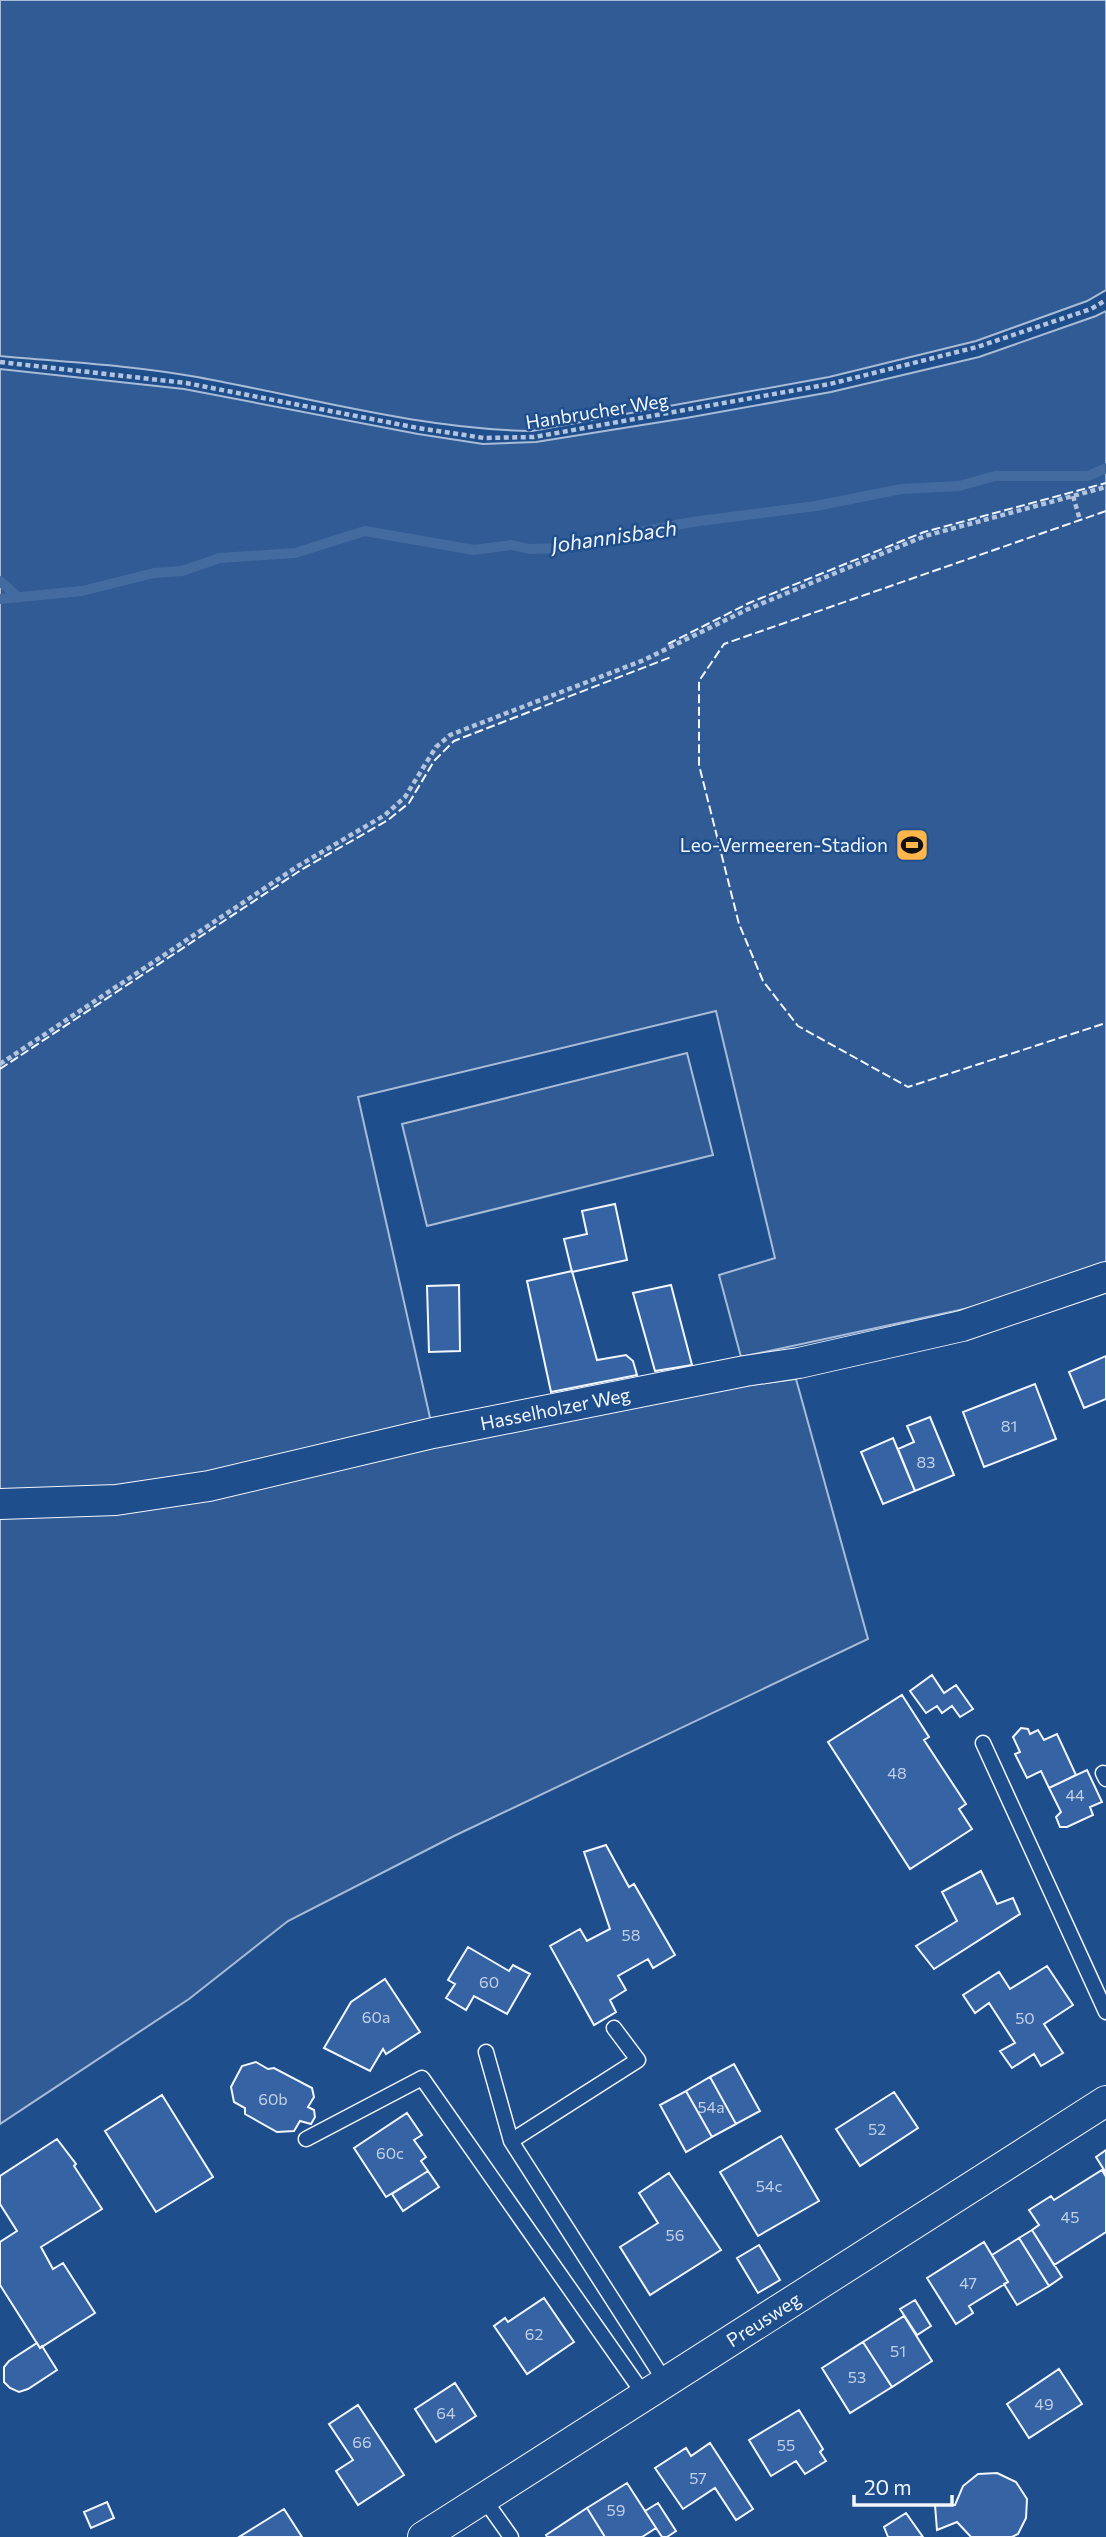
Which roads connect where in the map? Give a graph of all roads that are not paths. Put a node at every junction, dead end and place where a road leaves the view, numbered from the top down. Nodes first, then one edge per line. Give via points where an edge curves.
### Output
1 (1106, 1277) edge
2 (0, 1504) edge
3 (982, 1742) dead end
4 (1106, 2012) edge
5 (614, 2028) dead end
6 (486, 2052) dead end
7 (1106, 2101) edge
8 (306, 2139) dead end
9 (511, 2141) junction
10 (655, 2389) junction
11 (484, 2499) junction
12 (423, 2537) edge
13 (512, 2537) edge

1 - 2 street, Hasselholzer Weg via 962,1326 800,1363 433,1433 209,1486 116,1500
3 - 4 lane
5 - 9 lane via 638,2060
6 - 9 lane
7 - 10 street, Preusweg
8 - 10 lane via 422,2078
9 - 10 lane
10 - 11 street, Preusweg
11 - 12 street, Preusweg
11 - 13 lane

